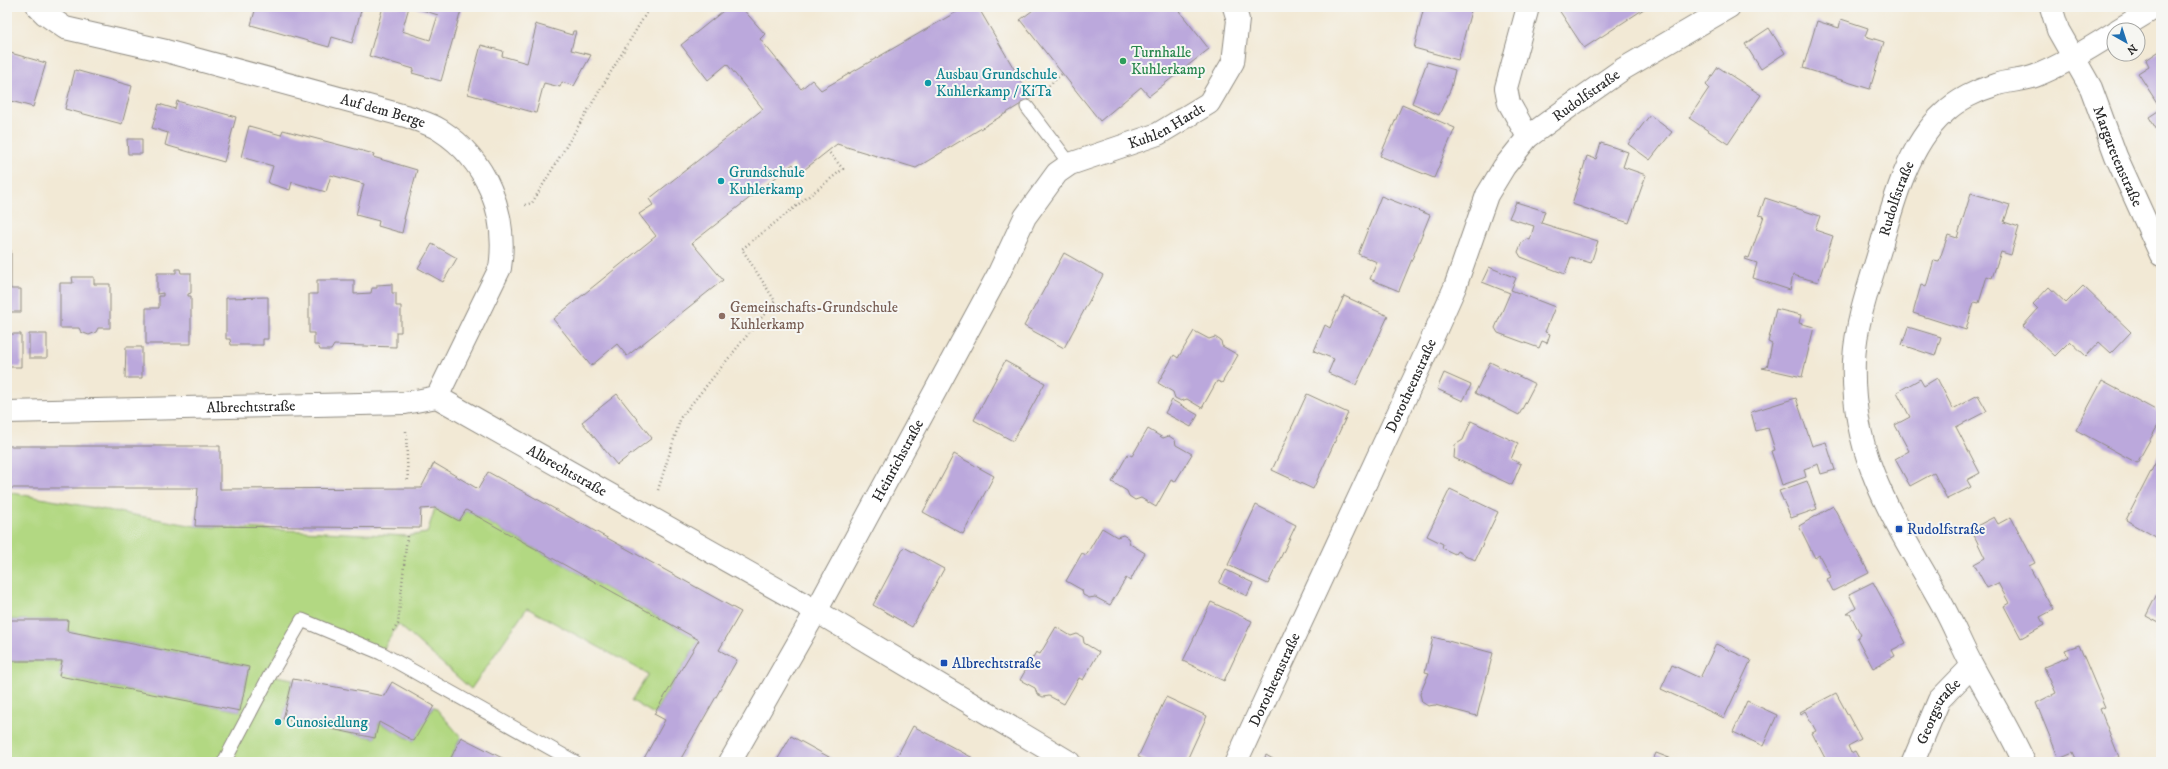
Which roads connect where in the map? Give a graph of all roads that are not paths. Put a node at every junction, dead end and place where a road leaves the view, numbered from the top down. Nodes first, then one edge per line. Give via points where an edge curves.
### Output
1 (38, 7) edge
2 (1234, 7) edge
3 (1528, 7) edge
4 (1729, 7) edge
5 (2051, 7) edge
6 (2156, 7) edge
7 (2131, 22) edge
8 (2106, 38) edge
9 (2073, 58) junction
10 (1027, 106) dead end
11 (1528, 138) junction
12 (1070, 164) junction
13 (2161, 255) edge
14 (437, 397) junction
15 (7, 412) edge
16 (816, 611) junction
17 (1972, 666) junction
18 (224, 762) edge
19 (575, 762) edge
20 (730, 762) edge
21 (1069, 762) edge
22 (1236, 762) edge
23 (1913, 762) edge
24 (2024, 762) edge

1 - 14 street, Auf dem Berge via 65,28 166,51 409,117 439,129 468,152 488,182 498,214 503,245 500,268
2 - 12 street, Kuhlen Hardt via 1238,20 1233,62 1209,103 1158,134
3 - 11 street via 1506,88 1508,103
4 - 11 street, Rudolfstraße via 1623,69
5 - 9 street via 2058,30
6 - 7 street
8 - 9 street, Rudolfstraße
9 - 13 street, Margaretenstraße via 2092,88 2116,156
9 - 17 street, Rudolfstraße via 2034,76 1995,84 1965,98 1944,112 1932,127 1915,152 1890,214 1862,314 1854,358 1856,415 1869,465 1884,499 1945,608
10 - 12 lane
11 - 22 street, Dorotheenstraße via 1504,167 1487,195 1455,287
12 - 16 street, Heinrichstraße via 1056,173 1025,217 998,275
14 - 15 street, Albrechtstraße via 405,403
14 - 16 street, Albrechtstraße
16 - 20 street, Heinrichstraße
16 - 21 street, Albrechtstraße
17 - 23 street, Georgstraße via 1939,700
17 - 24 street, Rudolfstraße via 2011,733
18 - 19 lane via 302,620 381,653

